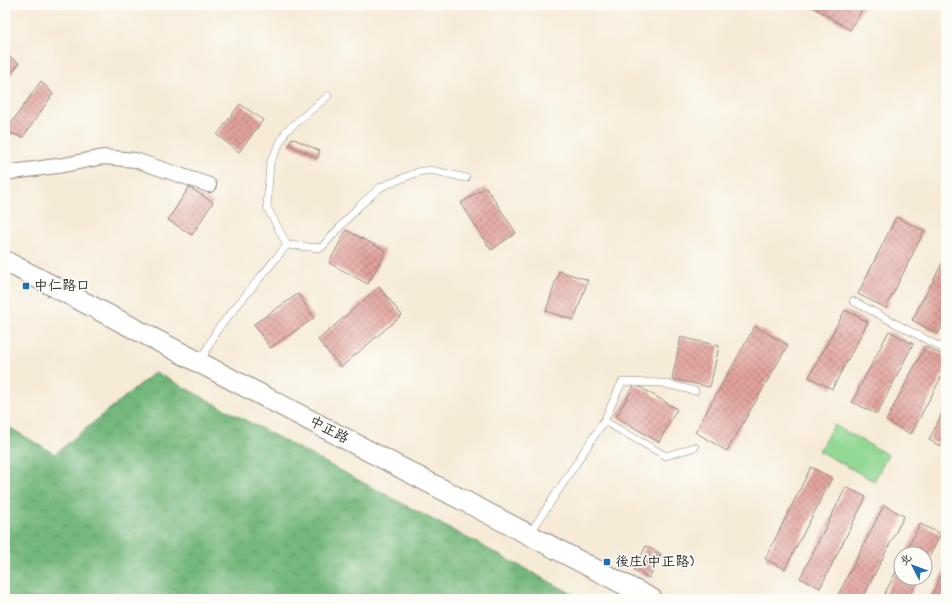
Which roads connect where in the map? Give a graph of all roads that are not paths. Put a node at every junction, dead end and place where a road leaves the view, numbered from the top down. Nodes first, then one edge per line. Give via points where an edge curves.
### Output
1 (328, 96) dead end
2 (5, 173) edge
3 (466, 178) dead end
4 (209, 185) dead end
5 (287, 246) junction
6 (5, 261) edge
7 (853, 302) dead end
8 (946, 350) edge
9 (200, 362) junction
10 (695, 391) dead end
11 (604, 420) junction
12 (695, 447) dead end
13 (529, 535) junction
14 (652, 599) edge

1 - 5 lane via 286,131 270,163 267,207
2 - 4 street via 104,157 135,160
3 - 5 lane via 431,170 418,172 381,187 359,206 321,248
5 - 9 lane via 217,330
6 - 9 main road, 中正路
7 - 8 lane
9 - 13 main road, 中正路
10 - 11 lane via 662,383 622,382
11 - 12 lane via 666,456
11 - 13 lane
13 - 14 main road, 中正路

